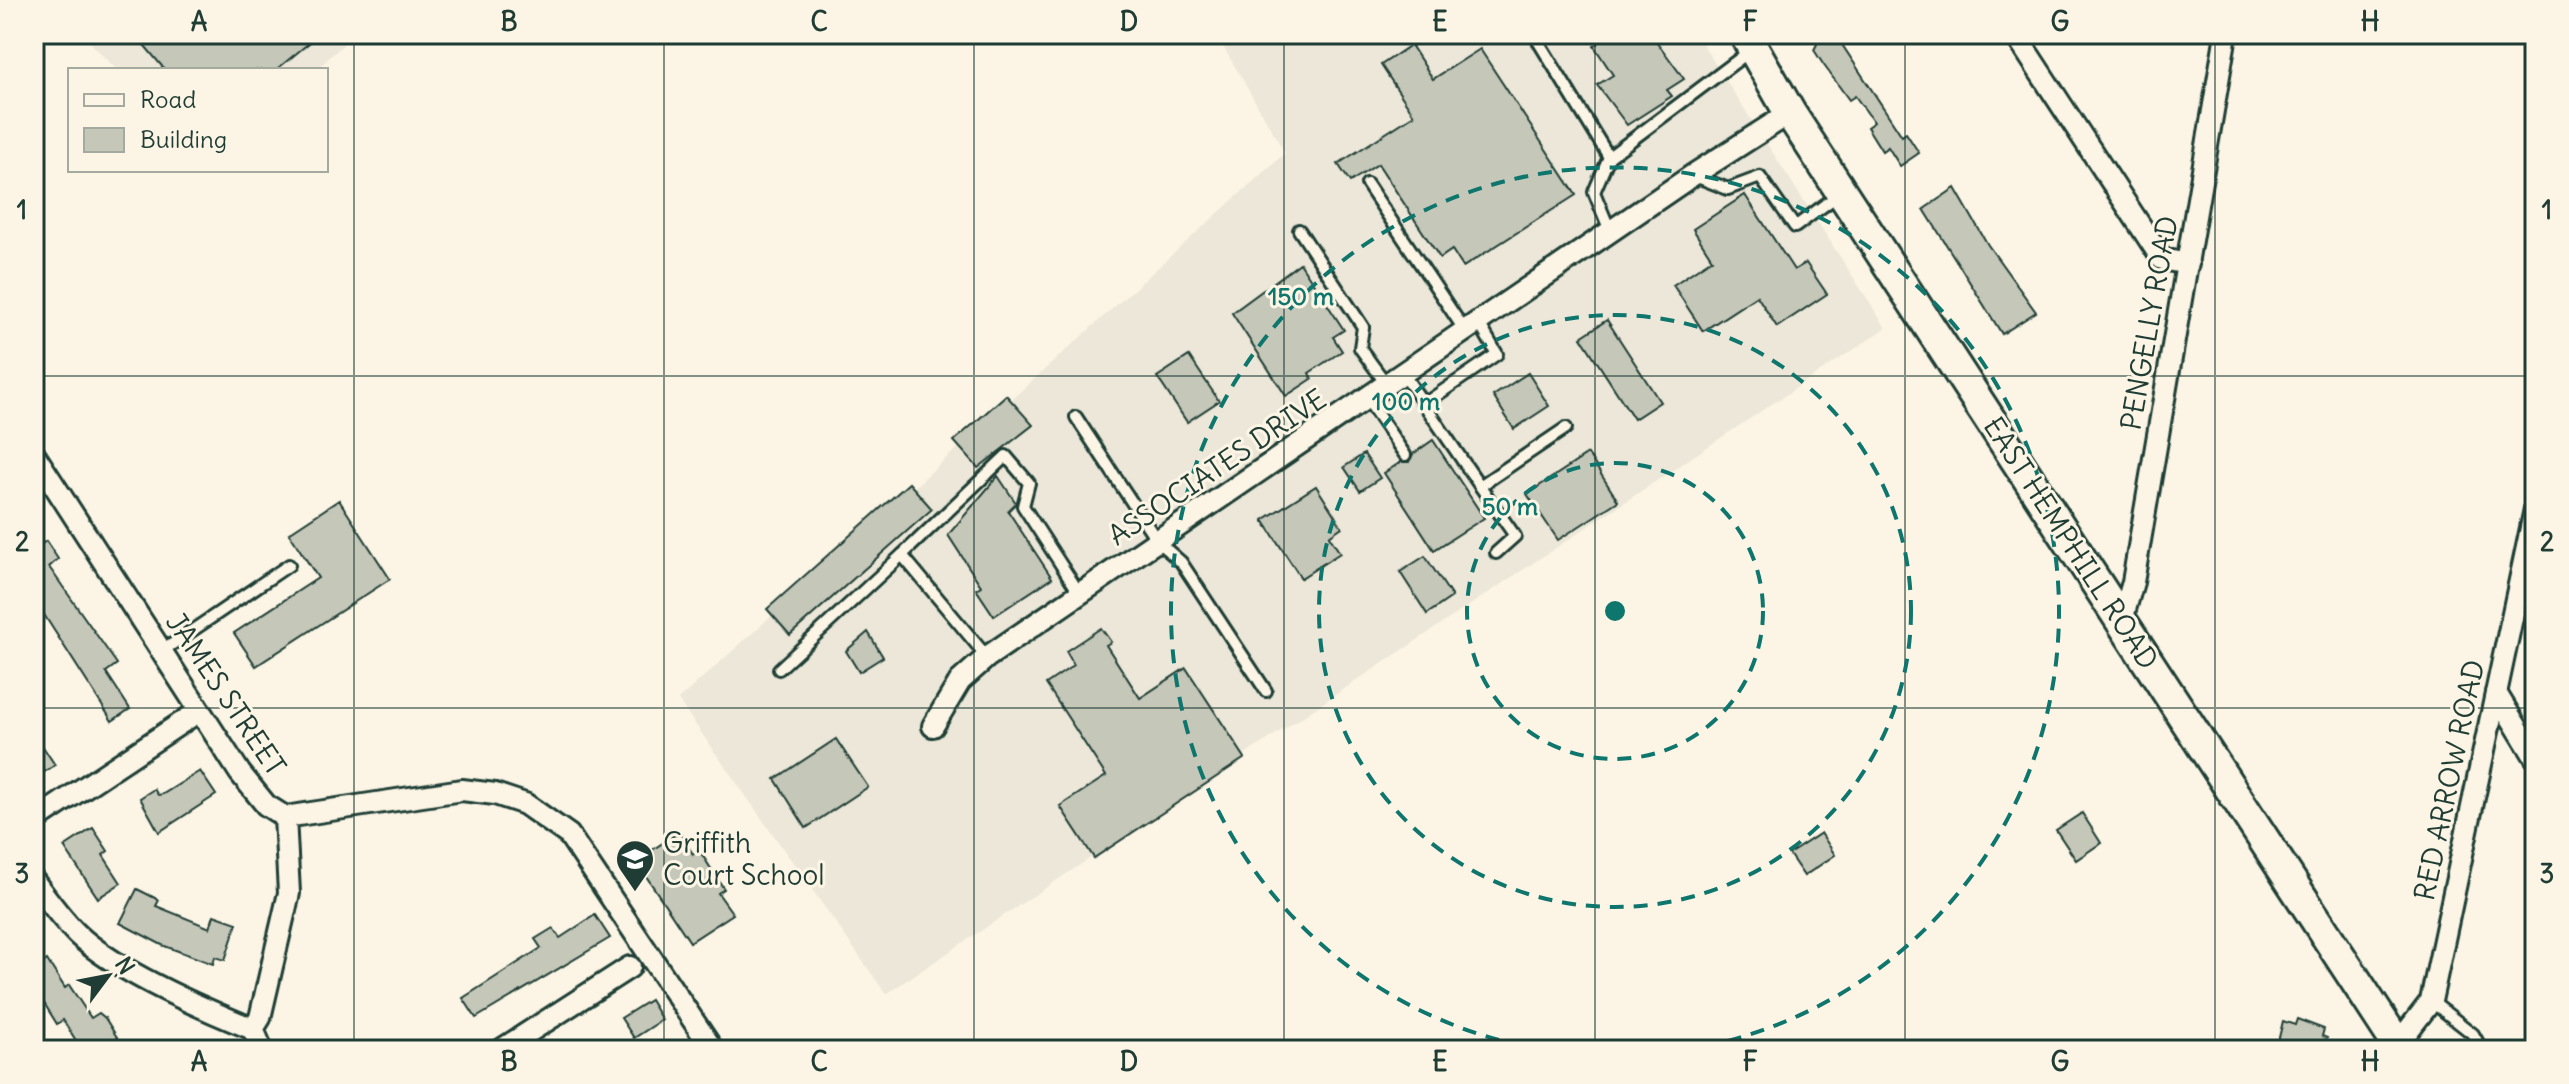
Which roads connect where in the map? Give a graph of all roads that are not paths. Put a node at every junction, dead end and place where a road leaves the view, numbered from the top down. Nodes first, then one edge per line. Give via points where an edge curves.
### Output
1 (1548, 34) edge
2 (2015, 34) edge
3 (2226, 34) edge
4 (1756, 39) edge
5 (1790, 113) junction
6 (1609, 157) junction
7 (1693, 175) junction
8 (1367, 184) dead end
9 (1842, 192) junction
10 (1299, 230) dead end
11 (1611, 233) junction
12 (2188, 264) junction
13 (1472, 327) junction
14 (1395, 380) junction
15 (1367, 399) junction
16 (1424, 404) junction
17 (1076, 417) dead end
18 (1566, 428) dead end
19 (34, 454) edge
20 (1405, 455) dead end
21 (1480, 486) junction
22 (2535, 509) edge
23 (1158, 542) junction
24 (1496, 553) dead end
25 (902, 555) junction
26 (289, 565) dead end
27 (1080, 594) junction
28 (2122, 620) junction
29 (162, 651) junction
30 (987, 657) junction
31 (779, 669) dead end
32 (1266, 691) dead end
33 (2496, 693) junction
34 (199, 711) junction
35 (933, 726) dead end
36 (2535, 757) edge
37 (285, 817) junction
38 (34, 821) edge
39 (34, 881) edge
40 (630, 967) dead end
41 (2431, 1001) junction
42 (253, 1029) junction
43 (2397, 1048) edge
44 (262, 1050) edge
45 (501, 1050) edge
46 (713, 1050) edge
47 (2482, 1050) edge

1 - 6 lane via 1538,41
2 - 12 street via 2162,259
3 - 12 street, PENGELLY ROAD
4 - 5 street, EAST HEMPHILL ROAD
4 - 6 lane
5 - 7 street, ASSOCIATES DRIVE
5 - 9 street, EAST HEMPHILL ROAD
6 - 11 lane via 1594,192
7 - 9 lane via 1728,189 1760,177 1795,227
7 - 11 street, ASSOCIATES DRIVE
8 - 13 lane
9 - 28 street, EAST HEMPHILL ROAD
10 - 14 lane via 1363,327 1360,348
11 - 13 street, ASSOCIATES DRIVE
12 - 28 street, PENGELLY ROAD
13 - 14 street, ASSOCIATES DRIVE
13 - 16 lane via 1497,354
14 - 15 street, ASSOCIATES DRIVE
14 - 16 lane
15 - 20 lane
15 - 23 street, ASSOCIATES DRIVE
16 - 21 lane
17 - 23 lane
18 - 21 lane
19 - 29 street, JAMES STREET
21 - 24 lane via 1515,536
22 - 33 street, RED ARROW ROAD
23 - 27 street, ASSOCIATES DRIVE
23 - 32 lane via 1181,562
25 - 27 lane via 1006,456 1029,483 1023,506
25 - 30 lane
25 - 31 lane
26 - 29 lane
27 - 30 street, ASSOCIATES DRIVE
28 - 43 street, EAST HEMPHILL ROAD
29 - 34 street, JAMES STREET
30 - 35 street, ASSOCIATES DRIVE via 960,681
33 - 36 street
33 - 41 street, RED ARROW ROAD
34 - 37 street, JAMES STREET via 240,773 266,805
34 - 38 street
37 - 42 street, JAMES STREET via 285,922
37 - 46 street via 462,790 525,804 569,835
39 - 42 street via 78,935 116,961
40 - 45 street
41 - 43 street, RED ARROW ROAD
41 - 47 lane via 2473,1034
42 - 44 street

